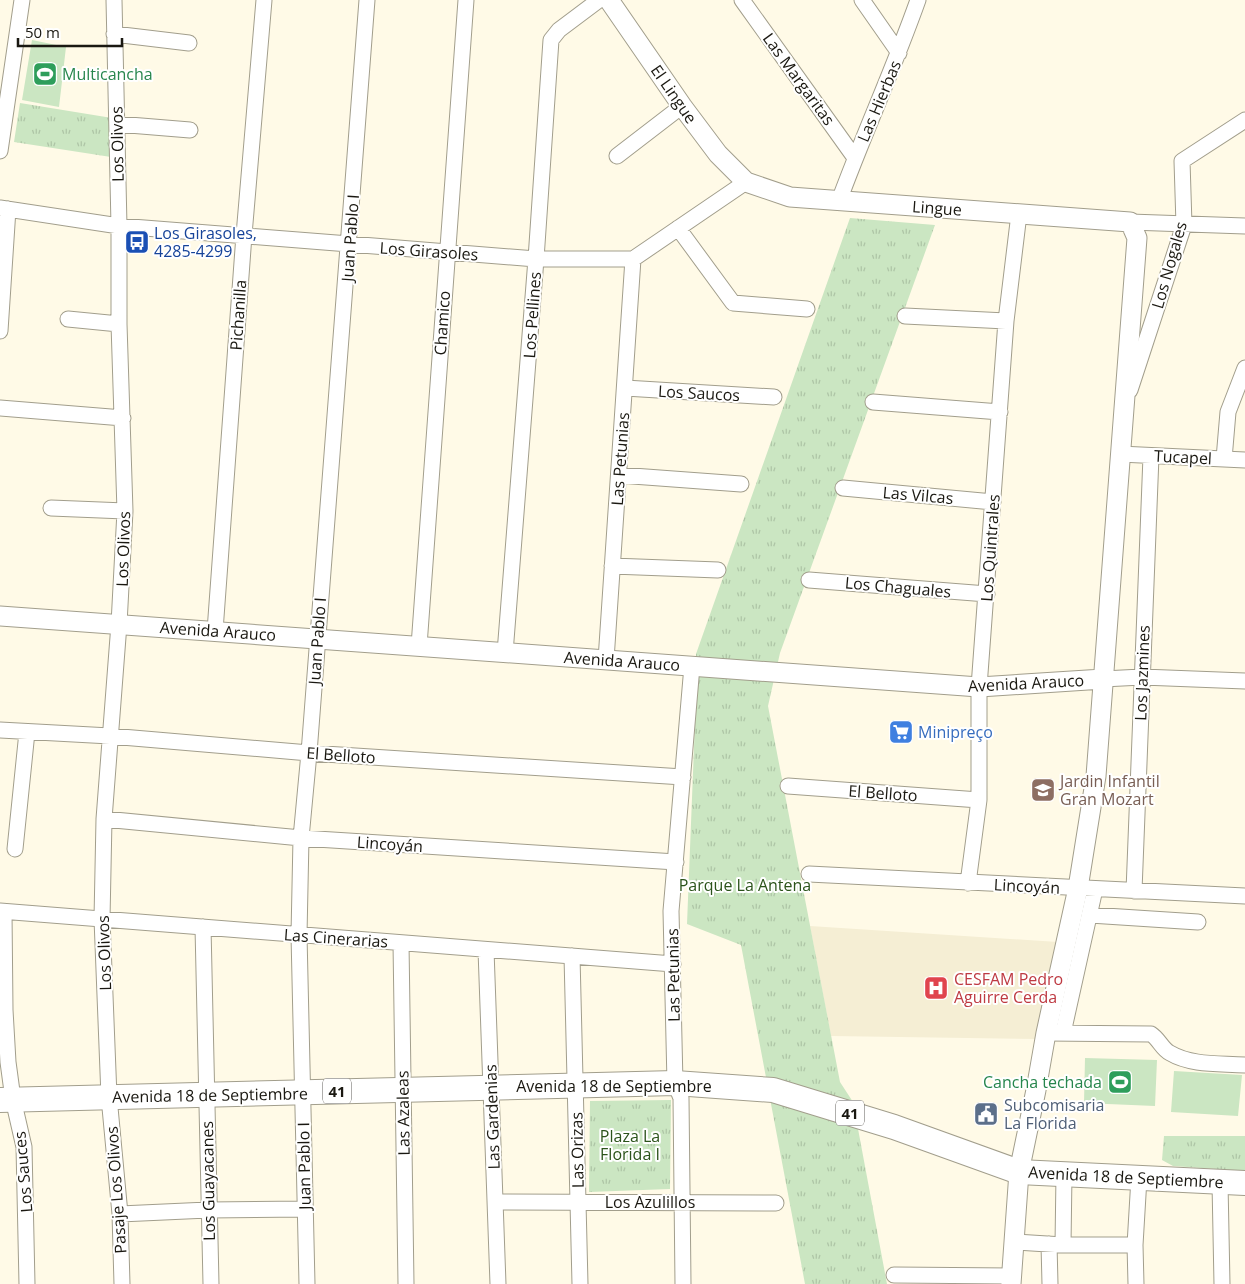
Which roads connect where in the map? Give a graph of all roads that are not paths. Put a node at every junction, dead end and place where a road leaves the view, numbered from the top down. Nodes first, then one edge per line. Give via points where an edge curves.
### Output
1 (22, 0) edge
2 (114, 0) edge
3 (264, 0) edge
4 (367, 0) edge
5 (466, 0) edge
6 (599, 0) edge
7 (609, 0) edge
8 (742, 0) edge
9 (862, 0) edge
10 (918, 0) edge
11 (114, 34) junction
12 (189, 43) dead end
13 (899, 53) junction
14 (682, 106) junction
15 (1245, 120) edge
16 (117, 124) junction
17 (190, 130) dead end
18 (0, 151) edge
19 (617, 156) dead end
20 (855, 158) junction
21 (746, 182) junction
22 (839, 201) junction
23 (4, 208) edge
24 (1020, 214) junction
25 (1184, 225) junction
26 (119, 226) junction
27 (1245, 226) edge
28 (1132, 227) junction
29 (678, 228) junction
30 (244, 235) junction
31 (349, 244) junction
32 (447, 252) junction
33 (536, 259) junction
34 (633, 259) junction
35 (807, 310) dead end
36 (905, 316) dead end
37 (68, 319) dead end
38 (1006, 322) junction
39 (119, 324) junction
40 (0, 331) edge
41 (1245, 368) edge
42 (625, 388) junction
43 (774, 397) dead end
44 (873, 402) dead end
45 (0, 408) edge
46 (1124, 408) junction
47 (1000, 412) junction
48 (123, 418) junction
49 (1120, 454) junction
50 (1150, 456) junction
51 (1224, 459) junction
52 (1245, 460) edge
53 (619, 475) junction
54 (741, 484) dead end
55 (843, 488) dead end
56 (993, 502) junction
57 (51, 508) dead end
58 (125, 512) junction
59 (612, 566) junction
60 (718, 570) dead end
61 (809, 580) dead end
62 (987, 594) junction
63 (0, 616) edge
64 (119, 624) junction
65 (215, 631) junction
66 (317, 639) junction
67 (419, 646) junction
68 (505, 653) junction
69 (606, 660) junction
70 (692, 666) junction
71 (1142, 677) junction
72 (1103, 679) junction
73 (1245, 681) edge
74 (979, 687) junction
75 (0, 730) edge
76 (27, 732) junction
77 (110, 736) junction
78 (309, 753) junction
79 (683, 777) junction
80 (788, 786) dead end
81 (978, 800) junction
82 (104, 819) junction
83 (300, 838) junction
84 (15, 849) dead end
85 (676, 862) junction
86 (810, 874) dead end
87 (968, 883) junction
88 (1087, 888) junction
89 (1134, 890) junction
90 (1245, 896) edge
91 (2, 912) edge
92 (1090, 915) junction
93 (102, 919) junction
94 (1198, 922) dead end
95 (202, 927) junction
96 (299, 935) junction
97 (401, 943) junction
98 (486, 950) junction
99 (572, 956) junction
100 (672, 964) junction
101 (1054, 1033) junction
102 (1245, 1065) edge
103 (675, 1083) junction
104 (575, 1085) junction
105 (491, 1088) junction
106 (403, 1090) junction
107 (303, 1092) junction
108 (206, 1095) junction
109 (109, 1097) junction
110 (7, 1100) edge
111 (1019, 1172) junction
112 (1064, 1174) junction
113 (1139, 1178) junction
114 (1220, 1182) junction
115 (1245, 1183) edge
116 (495, 1202) junction
117 (578, 1202) junction
118 (683, 1202) junction
119 (776, 1202) dead end
120 (305, 1209) junction
121 (208, 1210) junction
122 (120, 1214) junction
123 (1015, 1242) junction
124 (1056, 1245) junction
125 (1135, 1245) junction
126 (894, 1275) dead end
127 (1011, 1280) edge
128 (27, 1284) edge
129 (122, 1284) edge
130 (210, 1284) edge
131 (307, 1284) edge
132 (406, 1284) edge
133 (498, 1284) edge
134 (580, 1284) edge
135 (683, 1284) edge
136 (1050, 1284) edge
137 (1136, 1284) edge
138 (1222, 1284) edge

1 - 18 street
2 - 11 street, Los Olivos
3 - 30 street, Pichanilla
4 - 31 street, Juan Pablo I
5 - 32 street, Chamico
6 - 33 street, Los Pellines via 550,40
7 - 14 street, El Lingue
8 - 20 street, Las Margaritas
9 - 13 street
10 - 13 street, Las Hierbas
11 - 12 street
11 - 16 street, Los Olivos
13 - 20 street, Las Hierbas
14 - 19 street
14 - 21 street, El Lingue via 718,154
15 - 25 street, Los Nogales via 1182,161
16 - 17 street
16 - 26 street, Los Olivos
20 - 22 street, Las Hierbas
21 - 22 street, Lingue via 790,197
21 - 29 street
22 - 24 street, Lingue
23 - 26 street, Los Girasoles
23 - 40 street
24 - 28 street, Lingue
24 - 38 street, Los Quintrales
25 - 27 street, Lingue
25 - 28 street, Lingue
25 - 46 street, Los Nogales
26 - 30 street, Los Girasoles
26 - 39 street, Los Olivos
28 - 46 street, Los Nogales via 1137,238
29 - 34 street
29 - 35 street via 733,303
30 - 31 street, Los Girasoles
30 - 65 street, Pichanilla
31 - 32 street, Los Girasoles
31 - 66 street, Juan Pablo I
32 - 33 street, Los Girasoles
32 - 67 street, Chamico
33 - 34 street, Los Girasoles
33 - 68 street, Los Pellines
34 - 42 street, Las Petunias
36 - 38 street
37 - 39 street
38 - 47 street, Los Quintrales
39 - 48 street, Los Olivos
41 - 51 street via 1228,412
42 - 43 street, Los Saucos
42 - 53 street, Las Petunias
44 - 47 street
45 - 48 street
46 - 49 street, Los Nogales
47 - 56 street, Los Quintrales
48 - 58 street, Los Olivos
49 - 50 street, Tucapel
49 - 72 street, Los Nogales
50 - 51 street, Tucapel
50 - 71 street, Los Jazmines
51 - 52 street, Tucapel
53 - 54 street
53 - 59 street, Las Petunias
55 - 56 street, Las Vilcas
56 - 62 street, Los Quintrales
57 - 58 street
58 - 64 street, Los Olivos
59 - 60 street
59 - 69 street, Las Petunias
61 - 62 street, Los Chaguales
62 - 74 street, Los Quintrales
63 - 64 street, Avenida Arauco
64 - 65 street, Avenida Arauco
64 - 77 street, Los Olivos
65 - 66 street, Avenida Arauco
66 - 67 street, Avenida Arauco
66 - 78 street, Juan Pablo I
67 - 68 street, Avenida Arauco
68 - 69 street, Avenida Arauco
69 - 70 street, Avenida Arauco
70 - 74 street, Avenida Arauco
70 - 79 street, Las Petunias
71 - 72 street, Avenida Arauco
71 - 73 street, Avenida Arauco
71 - 89 street, Los Jazmines
72 - 74 street, Avenida Arauco
72 - 88 street, Los Nogales
74 - 81 street, Los Quintrales
75 - 76 street, El Belloto
76 - 77 street, El Belloto
76 - 84 street
77 - 78 street, El Belloto
77 - 82 street, Los Olivos
78 - 79 street, El Belloto
78 - 83 street, Juan Pablo I
79 - 85 street, Las Petunias
80 - 81 street, El Belloto
81 - 87 street, Los Quintrales
82 - 83 street, Lincoyán
82 - 93 street, Los Olivos
83 - 85 street, Lincoyán
83 - 96 street, Juan Pablo I
85 - 100 street, Las Petunias via 671,911
86 - 87 street, Lincoyán
87 - 88 street, Lincoyán
88 - 89 street, Lincoyán
88 - 92 street
88 - 101 street, Los Nogales
89 - 90 street, Lincoyán
91 - 93 street, Las Cinerarias
91 - 110 street, Los Sauces
92 - 94 street
92 - 101 street
93 - 95 street, Las Cinerarias
93 - 109 street, Los Olivos
95 - 96 street, Las Cinerarias
95 - 108 street, Los Guayacanes
96 - 97 street, Las Cinerarias
96 - 107 street, Juan Pablo I
97 - 98 street, Las Cinerarias
97 - 106 street, Las Azaleas
98 - 99 street, Las Cinerarias
98 - 105 street, Las Gardenias
99 - 100 street, Las Cinerarias
99 - 104 street, Las Orizas
100 - 103 street, Las Petunias
101 - 102 street via 1151,1034 1165,1050 1184,1060
101 - 111 street, Los Nogales via 1036,1090
103 - 104 main road, Avenida 18 de Septiembre / 41
103 - 111 main road, Avenida 18 de Septiembre / 41 via 773,1090 894,1127
103 - 118 street, Las Petunias via 681,1098
104 - 105 main road, Avenida 18 de Septiembre / 41
104 - 117 street, Las Orizas
105 - 106 main road, Avenida 18 de Septiembre / 41
105 - 116 street, Las Gardenias
106 - 107 main road, Avenida 18 de Septiembre / 41
106 - 132 street, Las Azaleas
107 - 108 main road, Avenida 18 de Septiembre / 41
107 - 120 street, Juan Pablo I
108 - 109 main road, Avenida 18 de Septiembre / 41
108 - 121 street, Los Guayacanes
109 - 110 main road, Avenida 18 de Septiembre / 41
109 - 122 street, Pasaje Los Olivos
110 - 128 street, Los Sauces via 24,1147
111 - 112 main road, Avenida 18 de Septiembre / 41
111 - 123 street, Los Nogales
112 - 113 main road, Avenida 18 de Septiembre / 41
112 - 124 street
113 - 114 main road, Avenida 18 de Septiembre / 41
113 - 125 street
114 - 115 main road, Avenida 18 de Septiembre / 41
114 - 138 street
116 - 117 street, Los Azulillos
116 - 133 street, Las Gardenias
117 - 118 street, Los Azulillos
117 - 134 street, Las Orizas
118 - 119 street, Los Azulillos
118 - 135 street, Las Petunias
120 - 121 street
120 - 131 street, Juan Pablo I
121 - 122 street
121 - 130 street, Los Guayacanes
122 - 129 street, Pasaje Los Olivos
123 - 124 street
123 - 127 street, Los Nogales
124 - 125 street
124 - 136 street
125 - 137 street
126 - 127 street

